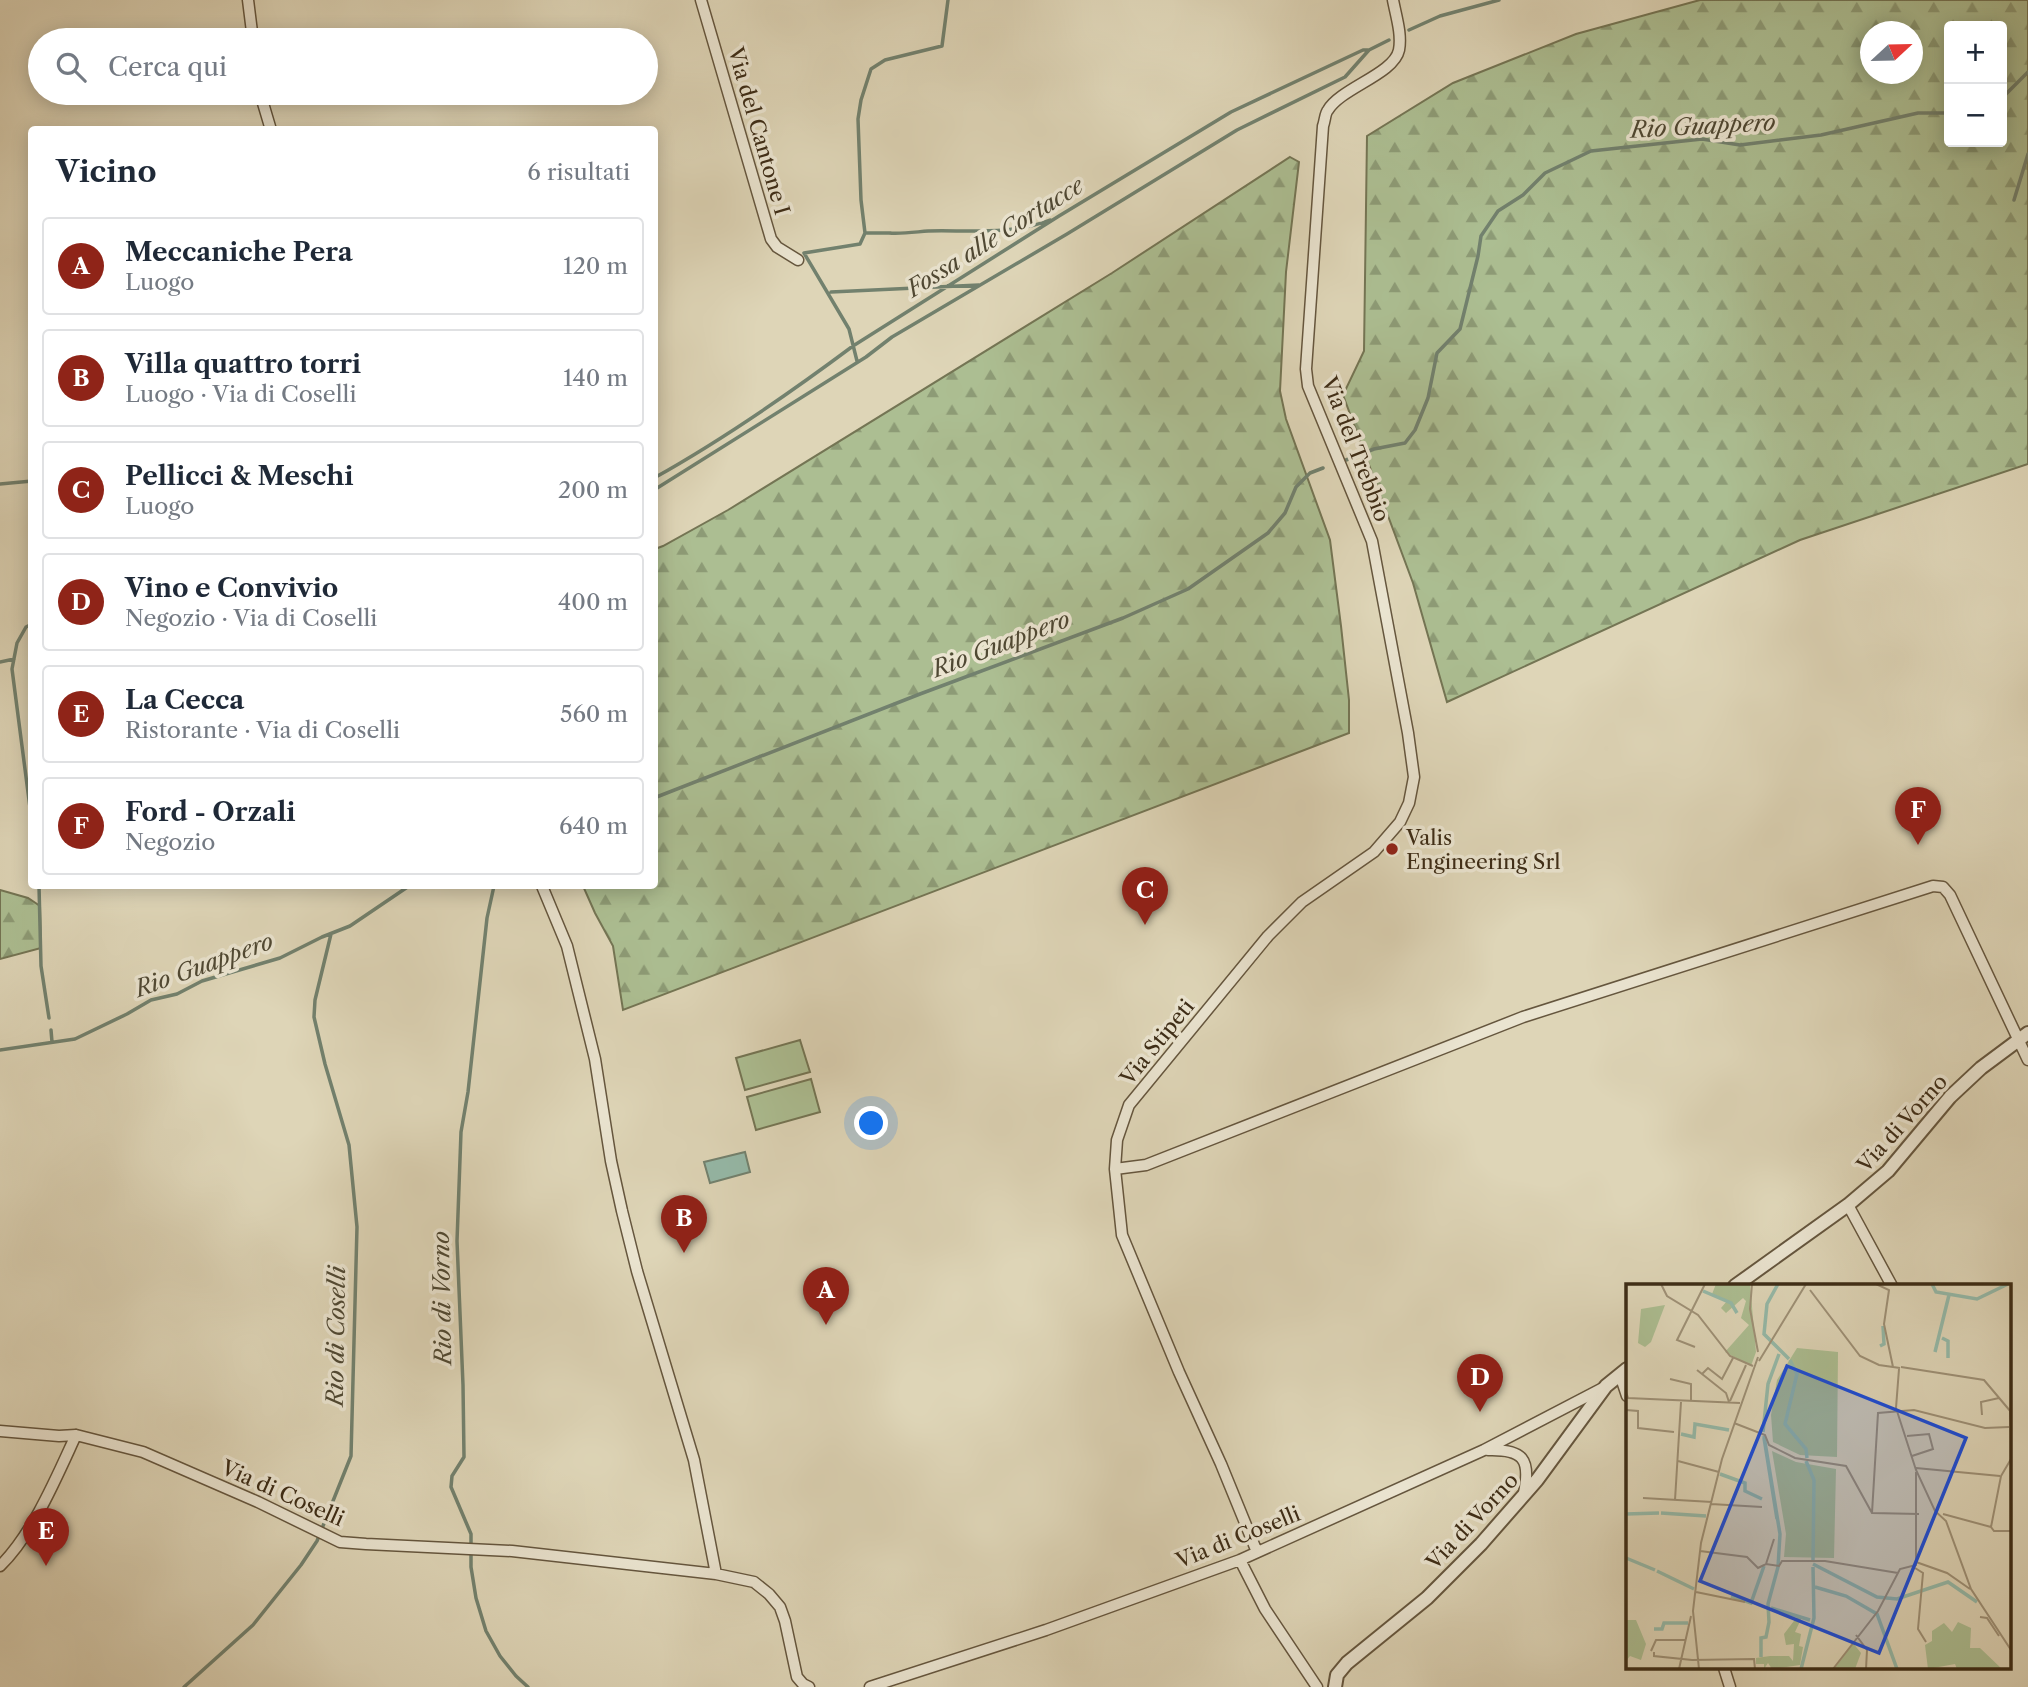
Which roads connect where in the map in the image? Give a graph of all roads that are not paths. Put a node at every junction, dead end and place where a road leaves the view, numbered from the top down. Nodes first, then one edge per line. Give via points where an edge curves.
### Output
1 (248, 0) edge
2 (701, 0) edge
3 (1393, 0) edge
4 (252, 28) edge
5 (264, 105) edge
6 (270, 126) edge
7 (798, 260) dead end
8 (1413, 777) joint
9 (543, 889) edge
10 (2023, 1037) edge
11 (2028, 1060) edge
12 (1115, 1169) junction
13 (1848, 1205) junction
14 (1738, 1284) edge
15 (1891, 1284) edge
16 (1624, 1372) edge
17 (1606, 1386) junction
18 (0, 1431) edge
19 (76, 1435) junction
20 (1484, 1450) junction
21 (1524, 1493) junction
22 (1257, 1552) junction
23 (1240, 1560) junction
24 (0, 1566) edge
25 (716, 1574) junction
26 (1725, 1670) edge
27 (809, 1687) edge
28 (870, 1687) edge
29 (1317, 1687) edge
30 (1335, 1687) edge
31 (1730, 1687) edge

1 - 4 street
2 - 7 street, Via del Cantone I via 771,239
3 - 8 street, Via del Trebbio via 1399,34 1399,51 1393,62 1341,97 1328,110 1324,126 1306,369 1308,386 1372,541 1409,733
5 - 6 street
8 - 12 street, Via Stipeti via 1409,803 1385,840 1302,902 1268,936 1129,1105 1117,1140
9 - 25 street via 570,958 637,1271 695,1460
10 - 11 street
10 - 12 street via 1950,895 1943,887 1933,886 1523,1017 1146,1166
10 - 13 street, Via di Vorno via 1950,1097 1888,1171
12 - 22 street, Via Stipeti via 1122,1235
13 - 14 street, Via di Vorno
13 - 15 street
16 - 17 street, Via di Vorno
17 - 20 street, Via di Coselli
17 - 21 street, Via di Vorno
18 - 19 street, Via di Coselli
19 - 24 street via 50,1493
19 - 25 street, Via di Coselli via 143,1452 340,1542 485,1549
20 - 21 street via 1518,1455 1527,1466
20 - 22 street, Via di Coselli
21 - 30 street, Via di Vorno via 1427,1598 1348,1663 1337,1675
22 - 23 street, Via di Coselli
23 - 28 street, Via di Coselli
23 - 29 street via 1265,1609
25 - 27 street, Via di Coselli via 754,1582 775,1599 785,1620 797,1677
26 - 31 street

